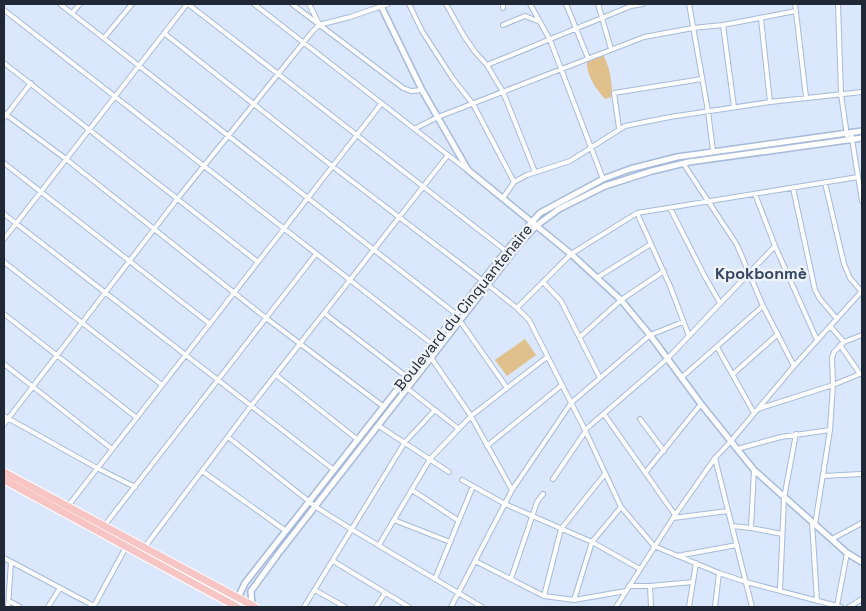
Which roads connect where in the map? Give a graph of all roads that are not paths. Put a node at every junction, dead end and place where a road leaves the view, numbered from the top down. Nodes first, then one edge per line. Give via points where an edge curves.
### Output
1 (60, 4) edge
2 (80, 4) edge
3 (132, 4) edge
4 (188, 4) edge
5 (254, 4) edge
6 (292, 4) edge
7 (309, 4) edge
8 (388, 4) edge
9 (409, 4) edge
10 (446, 4) edge
11 (530, 4) edge
12 (566, 4) edge
13 (598, 4) edge
14 (643, 4) edge
15 (689, 4) edge
16 (795, 4) edge
17 (838, 4) edge
18 (381, 5) edge
19 (631, 5) edge
20 (4, 10) edge
21 (796, 11) junction
22 (72, 13) junction
23 (602, 19) junction
24 (761, 19) junction
25 (540, 22) junction
26 (320, 25) junction
27 (503, 25) dead end
28 (723, 25) junction
29 (693, 28) junction
30 (576, 29) junction
31 (164, 33) junction
32 (104, 38) junction
33 (550, 40) junction
34 (303, 42) junction
35 (611, 49) junction
36 (588, 58) junction
37 (4, 63) edge
38 (139, 65) junction
39 (487, 65) junction
40 (561, 69) junction
41 (278, 74) junction
42 (702, 79) junction
43 (30, 83) junction
44 (422, 90) junction
45 (503, 92) junction
46 (862, 92) edge
47 (841, 94) junction
48 (114, 96) junction
49 (806, 97) junction
50 (770, 102) junction
51 (381, 104) junction
52 (473, 104) junction
53 (253, 105) junction
54 (734, 107) junction
55 (708, 111) junction
56 (5, 115) edge
57 (438, 117) junction
58 (89, 128) junction
59 (619, 128) junction
60 (414, 129) junction
61 (862, 131) edge
62 (849, 133) junction
63 (357, 134) junction
64 (229, 135) junction
65 (862, 138) edge
66 (850, 140) junction
67 (591, 148) junction
68 (713, 151) junction
69 (448, 155) junction
70 (66, 158) junction
71 (4, 163) edge
72 (683, 163) junction
73 (204, 166) junction
74 (332, 166) junction
75 (468, 170) junction
76 (535, 172) junction
77 (859, 176) edge
78 (603, 179) junction
79 (514, 182) junction
80 (825, 183) junction
81 (423, 187) junction
82 (793, 188) junction
83 (40, 192) junction
84 (755, 194) junction
85 (178, 198) junction
86 (308, 198) junction
87 (503, 198) junction
88 (862, 201) edge
89 (708, 202) junction
90 (670, 208) junction
91 (637, 213) junction
92 (4, 214) edge
93 (399, 218) junction
94 (531, 222) junction
95 (16, 224) junction
96 (536, 226) junction
97 (284, 228) junction
98 (154, 230) junction
99 (4, 239) edge
100 (651, 244) junction
101 (774, 246) junction
102 (375, 249) junction
103 (506, 250) junction
104 (316, 254) junction
105 (571, 254) junction
106 (129, 261) junction
107 (4, 262) edge
108 (258, 262) junction
109 (664, 271) junction
110 (750, 272) junction
111 (598, 277) junction
112 (350, 280) junction
113 (482, 281) junction
114 (543, 282) junction
115 (488, 285) junction
116 (862, 292) edge
117 (105, 293) junction
118 (234, 293) junction
119 (620, 300) junction
120 (720, 303) junction
121 (763, 306) junction
122 (517, 308) junction
123 (324, 313) junction
124 (4, 314) edge
125 (456, 314) junction
126 (266, 318) junction
127 (837, 319) junction
128 (460, 321) junction
129 (683, 322) junction
130 (82, 323) junction
131 (210, 324) junction
132 (830, 326) junction
133 (778, 334) junction
134 (650, 335) junction
135 (862, 335) edge
136 (689, 336) junction
137 (580, 337) junction
138 (817, 340) junction
139 (844, 342) junction
140 (300, 344) junction
141 (432, 344) junction
142 (840, 345) junction
143 (717, 346) junction
144 (56, 355) junction
145 (185, 356) junction
146 (547, 356) junction
147 (432, 359) junction
148 (668, 359) junction
149 (4, 364) edge
150 (794, 366) junction
151 (733, 374) junction
152 (861, 374) edge
153 (276, 375) junction
154 (407, 378) junction
155 (600, 378) junction
156 (681, 378) junction
157 (218, 381) junction
158 (162, 385) junction
159 (562, 385) junction
160 (833, 385) junction
161 (32, 386) junction
162 (507, 388) junction
163 (408, 389) junction
164 (571, 404) junction
165 (701, 404) junction
166 (251, 406) junction
167 (384, 407) junction
168 (434, 410) junction
169 (756, 411) junction
170 (604, 414) junction
171 (471, 416) junction
172 (5, 417) edge
173 (137, 418) junction
174 (640, 419) dead end
175 (4, 424) edge
176 (379, 426) junction
177 (459, 429) junction
178 (830, 430) junction
179 (585, 431) junction
180 (796, 434) junction
181 (228, 438) junction
182 (358, 440) junction
183 (405, 442) junction
184 (731, 442) junction
185 (487, 446) junction
186 (112, 449) junction
187 (737, 449) junction
188 (664, 451) junction
189 (715, 458) junction
190 (430, 459) junction
191 (97, 468) junction
192 (334, 470) junction
193 (754, 470) junction
194 (4, 472) edge
195 (202, 472) junction
196 (449, 472) dead end
197 (645, 473) junction
198 (605, 474) junction
199 (862, 474) edge
200 (823, 476) junction
201 (553, 479) dead end
202 (4, 480) edge
203 (462, 480) dead end
204 (473, 486) junction
205 (135, 487) junction
206 (412, 490) junction
207 (512, 490) junction
208 (543, 494) dead end
209 (784, 498) junction
210 (309, 502) junction
211 (505, 504) junction
212 (68, 506) junction
213 (316, 507) junction
214 (621, 507) junction
215 (728, 511) junction
216 (674, 516) junction
217 (532, 517) junction
218 (394, 520) junction
219 (459, 521) junction
220 (813, 524) junction
221 (862, 524) edge
222 (104, 526) junction
223 (732, 526) junction
224 (751, 528) junction
225 (351, 529) junction
226 (561, 529) junction
227 (286, 531) junction
228 (782, 534) junction
229 (832, 539) junction
230 (450, 542) junction
231 (592, 542) junction
232 (736, 545) junction
233 (378, 546) junction
234 (654, 546) junction
235 (126, 547) junction
236 (144, 548) junction
237 (847, 552) junction
238 (676, 556) junction
239 (4, 558) edge
240 (333, 561) junction
241 (475, 561) junction
242 (11, 562) junction
243 (862, 562) edge
244 (696, 563) junction
245 (640, 569) junction
246 (719, 573) junction
247 (435, 579) junction
248 (511, 579) junction
249 (693, 582) junction
250 (746, 582) junction
251 (629, 586) junction
252 (650, 586) junction
253 (60, 588) junction
254 (315, 590) junction
255 (626, 591) junction
256 (780, 591) junction
257 (385, 593) junction
258 (459, 593) junction
259 (544, 596) junction
260 (238, 598) junction
261 (862, 599) edge
262 (574, 600) junction
263 (9, 601) junction
264 (817, 601) junction
265 (839, 606) edge
266 (8, 607) edge
267 (20, 607) edge
268 (48, 607) edge
269 (94, 607) edge
270 (237, 607) edge
271 (253, 607) edge
272 (304, 607) edge
273 (344, 607) edge
274 (376, 607) edge
275 (409, 607) edge
276 (451, 607) edge
277 (482, 607) edge
278 (616, 607) edge
279 (651, 607) edge
280 (689, 607) edge
281 (714, 607) edge
282 (752, 607) edge
283 (849, 607) edge

1 - 22 street
2 - 22 street
3 - 32 street
4 - 31 street
4 - 41 street
5 - 34 street
6 - 26 street
7 - 26 street
8 - 18 street
9 - 52 street via 422,31
10 - 39 street via 464,36
11 - 25 street
12 - 30 street
13 - 23 street
14 - 19 street
15 - 29 street
16 - 21 street
17 - 47 street
18 - 26 street
18 - 44 main road
19 - 23 street
20 - 48 street
21 - 24 street
21 - 49 street
22 - 32 street
23 - 30 street
23 - 35 street
24 - 28 street
24 - 50 street
25 - 27 street via 525,16
25 - 33 street
26 - 34 street
26 - 44 street via 403,88
28 - 29 street
28 - 54 street
29 - 35 street via 644,37
29 - 42 street
30 - 33 street
30 - 36 street
31 - 38 street
31 - 53 street
32 - 38 street
33 - 39 street
33 - 40 street
34 - 41 street
34 - 51 street
35 - 36 street
36 - 40 street
37 - 43 street
38 - 48 street
38 - 64 street
39 - 45 street
40 - 45 street
40 - 67 street
41 - 53 street
41 - 63 street
42 - 55 street
42 - 59 street via 614,93
43 - 56 street
43 - 58 street
44 - 57 main road
45 - 52 street
45 - 76 street
46 - 47 street
47 - 49 street
47 - 62 street
48 - 58 street
48 - 73 street
49 - 50 street
50 - 54 street
51 - 60 street
51 - 63 street
52 - 57 street
52 - 79 street
53 - 64 street
53 - 74 street
54 - 55 street
55 - 59 street
55 - 68 street
56 - 70 street
57 - 60 street
57 - 75 main road
58 - 70 street
58 - 85 street
59 - 67 street
60 - 69 street
61 - 62 main road, Boulevard du Cinquantenaire
62 - 66 street
62 - 68 main road, Boulevard du Cinquantenaire
63 - 74 street
63 - 81 street
64 - 73 street
64 - 86 street
65 - 66 main road, Boulevard du Cinquantenaire
66 - 72 main road, Boulevard du Cinquantenaire
66 - 77 street
67 - 76 street via 563,165
67 - 78 street
68 - 78 main road, Boulevard du Cinquantenaire via 662,160
69 - 75 street
69 - 81 street
70 - 83 street
70 - 98 street
71 - 83 street
72 - 89 street
72 - 96 main road, Boulevard du Cinquantenaire via 605,186 559,209
73 - 85 street
73 - 97 street
74 - 86 street
74 - 93 street
75 - 87 main road
76 - 79 street
77 - 80 street
77 - 88 street
78 - 94 main road, Boulevard du Cinquantenaire via 552,205
79 - 87 street
80 - 82 street
80 - 116 street via 844,264 850,278
81 - 93 street
81 - 103 street
82 - 84 street
82 - 127 street via 815,290
83 - 95 street
83 - 106 street
84 - 89 street
84 - 101 street
85 - 98 street
85 - 108 street
86 - 97 street
86 - 102 street
87 - 94 main road
89 - 90 street
89 - 110 street via 732,236
90 - 91 street
90 - 120 street
91 - 100 street
91 - 105 street
92 - 95 street
93 - 102 street
93 - 113 street
94 - 96 main road
94 - 103 main road, Boulevard du Cinquantenaire
95 - 99 street
95 - 117 street
96 - 105 main road
96 - 115 main road, Boulevard du Cinquantenaire
97 - 104 street
97 - 108 street
98 - 106 street
98 - 118 street
100 - 109 street
100 - 111 street
101 - 110 street
101 - 138 street
102 - 112 street
102 - 125 street
103 - 113 main road, Boulevard du Cinquantenaire
104 - 112 street
104 - 126 street
105 - 111 main road
105 - 114 street
106 - 117 street
106 - 131 street
107 - 130 street
108 - 118 street
109 - 119 street
109 - 129 street
110 - 120 street
110 - 121 street
111 - 119 main road
112 - 123 street
112 - 141 street
113 - 125 main road, Boulevard du Cinquantenaire
114 - 122 street
114 - 137 street via 561,301
115 - 122 street
115 - 128 main road, Boulevard du Cinquantenaire
116 - 127 street
117 - 130 street
117 - 145 street
118 - 126 street
118 - 131 street
119 - 134 main road
119 - 137 street
120 - 136 street
121 - 133 street
121 - 143 street
122 - 146 street via 530,320
123 - 140 street
123 - 154 street
124 - 144 street
125 - 141 main road, Boulevard du Cinquantenaire
126 - 140 street
126 - 157 street
127 - 132 street
128 - 147 main road, Boulevard du Cinquantenaire
128 - 162 street
129 - 134 street
129 - 136 street
130 - 144 street
130 - 158 street
131 - 145 street
132 - 138 street
132 - 139 street
133 - 150 street
133 - 151 street
134 - 148 main road
134 - 155 street
135 - 139 street
136 - 148 street
137 - 155 street
138 - 150 street
139 - 142 street
140 - 153 street
140 - 167 street
141 - 154 main road, Boulevard du Cinquantenaire
142 - 152 street
142 - 160 street via 832,358
143 - 151 street
143 - 156 street
144 - 161 street
144 - 173 street
145 - 157 street
145 - 158 street
146 - 159 street
146 - 162 street
147 - 163 main road, Boulevard du Cinquantenaire
147 - 171 street
148 - 156 main road
148 - 170 street
149 - 161 street
150 - 169 street
151 - 169 street
152 - 160 street
153 - 166 street
153 - 182 street
154 - 167 main road, Boulevard du Cinquantenaire
155 - 164 street
156 - 165 main road
157 - 166 street
157 - 205 street
158 - 173 street
159 - 164 street
159 - 185 street
160 - 169 street
160 - 178 street
161 - 172 street
161 - 186 street
162 - 171 street
163 - 168 street
163 - 176 main road, Boulevard du Cinquantenaire
164 - 179 street
164 - 207 street
165 - 184 main road
165 - 188 street
166 - 181 street
166 - 192 street
167 - 182 main road, Boulevard du Cinquantenaire
168 - 177 street
168 - 183 street
169 - 184 street
170 - 179 street
170 - 197 street
171 - 177 street
171 - 185 street
172 - 175 street
172 - 191 street
173 - 186 street
174 - 188 street
176 - 183 street
176 - 213 main road, Boulevard du Cinquantenaire
177 - 190 street
178 - 180 street
178 - 200 street
179 - 198 street
179 - 201 street
180 - 187 street
180 - 209 street
181 - 195 street
181 - 210 street
182 - 192 main road, Boulevard du Cinquantenaire
183 - 190 street
183 - 225 street
184 - 187 main road
184 - 189 street
185 - 207 street
186 - 191 street
187 - 193 main road
188 - 197 street
189 - 215 street
189 - 216 street
190 - 196 street
190 - 206 street
191 - 205 street
191 - 212 street
192 - 210 main road, Boulevard du Cinquantenaire
193 - 209 main road
193 - 224 street
194 - 212 highway
195 - 227 street
195 - 236 street
197 - 216 street
198 - 214 street
198 - 226 street
199 - 200 street
200 - 220 street
202 - 235 highway
203 - 204 street
204 - 211 street
204 - 219 street
205 - 222 street
206 - 218 street
206 - 219 street
207 - 211 street
208 - 217 street
209 - 220 main road
209 - 228 street
210 - 213 street
210 - 227 main road, Boulevard du Cinquantenaire
211 - 217 street
211 - 241 street
212 - 222 highway
213 - 225 street
213 - 271 main road, Boulevard du Cinquantenaire via 251,591
214 - 231 street
214 - 234 street
215 - 216 street
215 - 223 street
216 - 234 street
217 - 226 street
217 - 248 street
218 - 230 street
218 - 233 street
219 - 230 street
220 - 229 main road
220 - 264 street
221 - 229 street
222 - 236 highway
223 - 224 street
223 - 232 street
224 - 228 street
225 - 233 street
225 - 240 street
226 - 231 street
226 - 259 street
227 - 260 main road, Boulevard du Cinquantenaire via 244,583
228 - 256 street
229 - 237 main road
230 - 247 street
231 - 245 street
231 - 262 street
232 - 238 street
232 - 250 street
233 - 247 street
234 - 238 street
234 - 245 street
235 - 269 street
235 - 270 highway
236 - 260 highway
237 - 243 main road
237 - 265 street
238 - 244 street
239 - 242 street
240 - 254 street
240 - 257 street
241 - 248 street
241 - 258 street
242 - 253 street
242 - 263 street
244 - 246 street
244 - 249 street
245 - 251 street
246 - 250 street
246 - 281 street
247 - 258 street
248 - 259 street
249 - 252 street
249 - 280 street
250 - 256 street
250 - 282 street
251 - 252 street
251 - 255 street
252 - 279 street
253 - 268 street
253 - 269 street
254 - 272 street
254 - 273 street
255 - 262 street
255 - 278 street
256 - 264 street
257 - 274 street
257 - 275 street
258 - 276 street
258 - 277 street
259 - 262 street
260 - 270 main road, Boulevard du Cinquantenaire
260 - 271 highway
261 - 283 street
263 - 266 street
263 - 267 street
264 - 265 street

